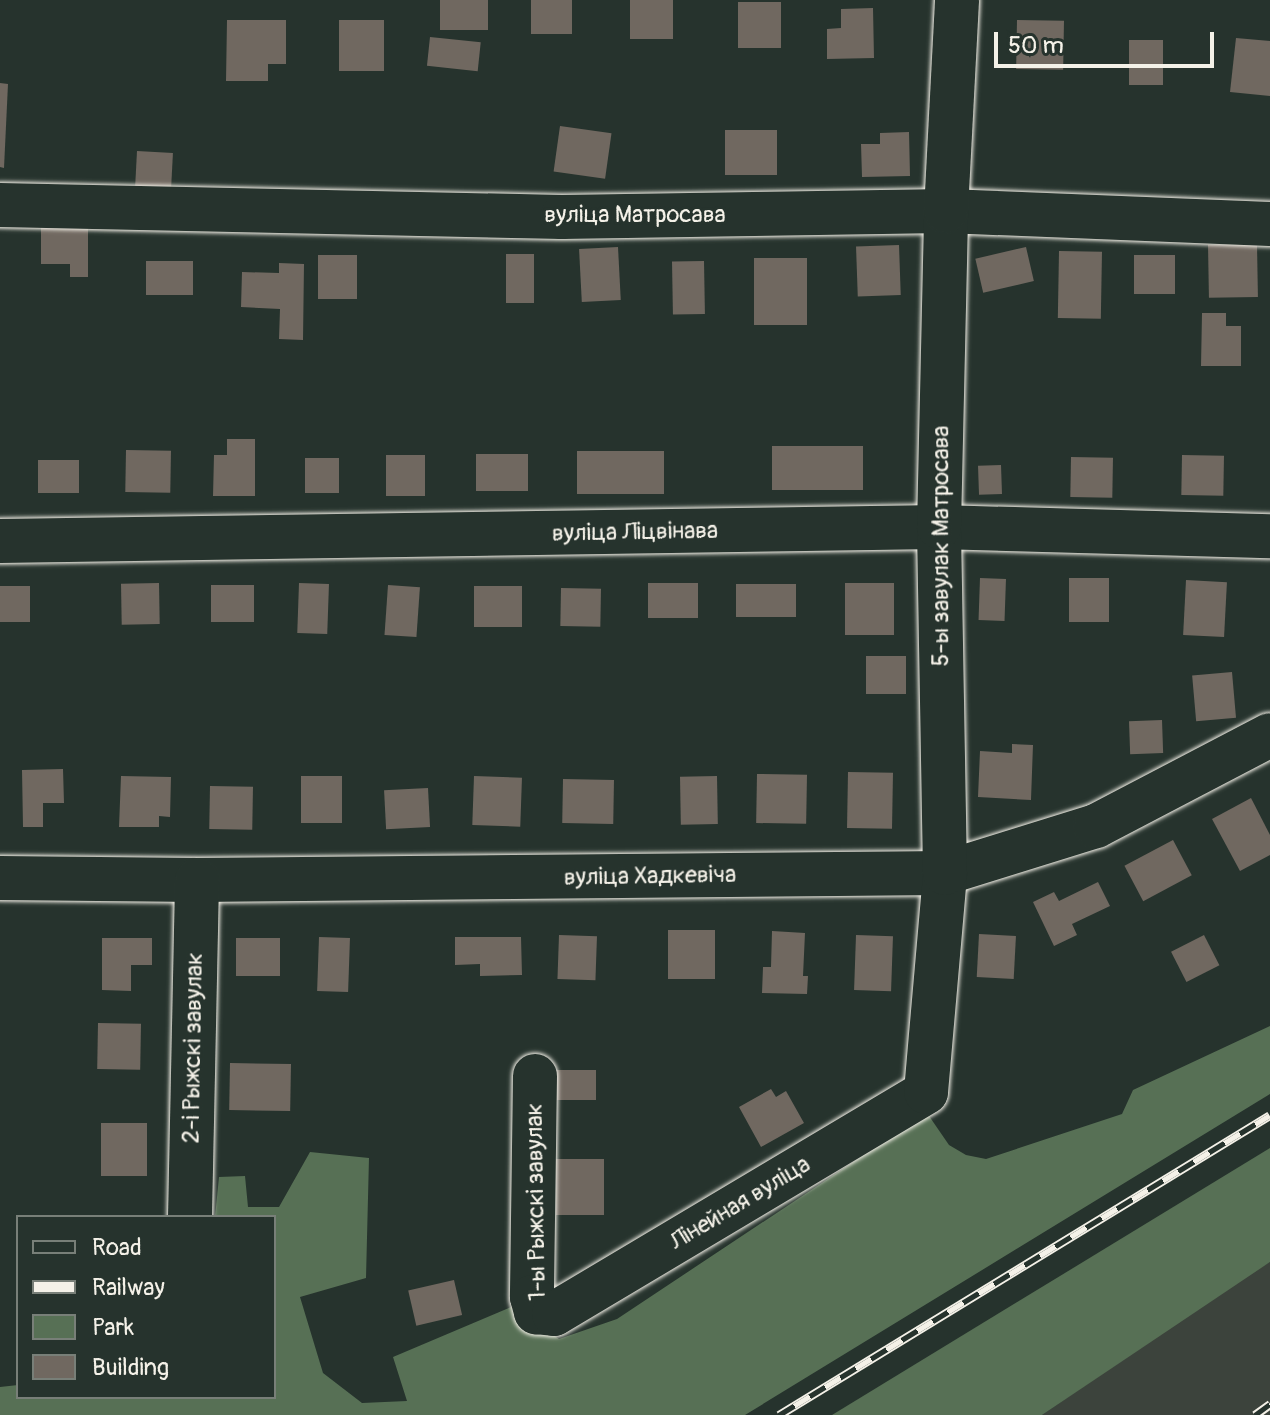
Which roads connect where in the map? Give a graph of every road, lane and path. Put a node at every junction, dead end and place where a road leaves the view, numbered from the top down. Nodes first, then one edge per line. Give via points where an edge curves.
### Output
1 (957, 0) edge
2 (0, 205) edge
3 (946, 211) junction
4 (1270, 224) edge
5 (939, 527) junction
6 (1270, 536) edge
7 (0, 541) edge
8 (1270, 735) edge
9 (945, 873) junction
10 (0, 878) edge
11 (197, 880) junction
12 (535, 1076) dead end
13 (926, 1092) joint
14 (190, 1215) edge
15 (554, 1314) joint

1 - 3 street, 5-ы завулак Матросава
2 - 3 street, вуліца Матросава via 562,217
3 - 4 street, вуліца Матросава
3 - 5 street, 5-ы завулак Матросава
5 - 6 street, вуліца Ліцвінава
5 - 7 street, вуліца Ліцвінава
5 - 9 street, 5-ы завулак Матросава
8 - 9 street, вуліца Хадкевіча via 1096,826
9 - 11 street, вуліца Хадкевіча
9 - 13 street, 5-ы завулак Матросава
10 - 11 street, вуліца Хадкевіча
11 - 14 street, 2-і Рыжскі завулак
12 - 15 street, 1-ы Рыжскі завулак via 532,1297 536,1312
13 - 15 street, Лінейная вуліца

